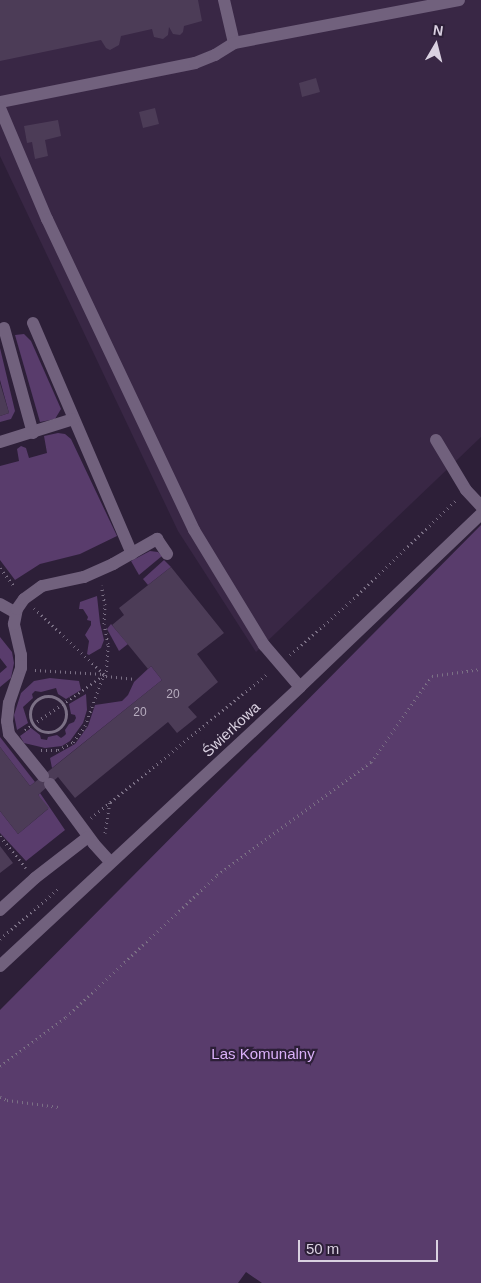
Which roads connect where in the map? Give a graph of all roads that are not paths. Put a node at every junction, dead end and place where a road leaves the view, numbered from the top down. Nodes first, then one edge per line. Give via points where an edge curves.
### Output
1 (224, 0) edge
2 (459, 0) edge
3 (234, 43) junction
4 (0, 102) edge
5 (0, 108) edge
6 (33, 323) dead end
7 (4, 328) dead end
8 (74, 420) junction
9 (32, 434) junction
10 (436, 440) dead end
11 (0, 442) edge
12 (481, 506) edge
13 (481, 514) edge
14 (132, 554) junction
15 (167, 554) dead end
16 (0, 604) edge
17 (16, 613) junction
18 (300, 687) junction
19 (88, 837) junction
20 (110, 862) junction
21 (0, 910) edge
22 (0, 966) edge

1 - 3 street
2 - 3 street
3 - 4 street via 195,64
5 - 18 street via 47,219 194,530 264,645
6 - 8 street
7 - 9 street
8 - 9 street
8 - 14 street
9 - 11 street
10 - 12 street via 466,490
13 - 18 street, Świerkowa
14 - 15 street via 158,539
14 - 17 street via 84,577 42,586 24,599
16 - 17 street
17 - 19 street via 14,624 21,668 9,703 9,734
18 - 20 street, Świerkowa
19 - 20 street
19 - 21 street
20 - 22 street, Świerkowa

